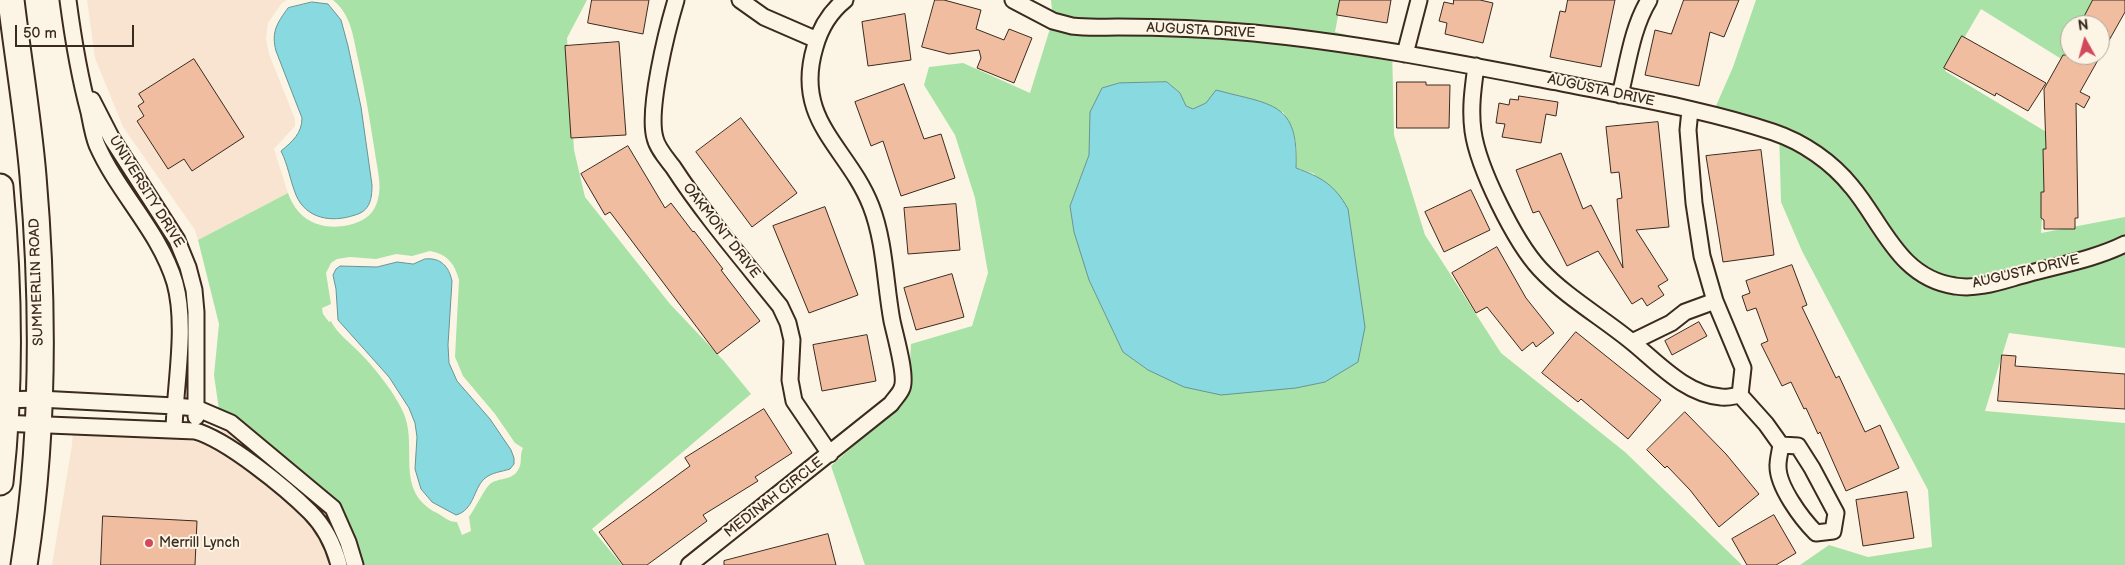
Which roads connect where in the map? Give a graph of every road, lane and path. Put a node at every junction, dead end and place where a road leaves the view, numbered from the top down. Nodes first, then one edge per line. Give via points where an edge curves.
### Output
1 (10, 0) edge
2 (68, 0) edge
3 (676, 0) edge
4 (740, 0) edge
5 (845, 0) edge
6 (1013, 0) edge
7 (1419, 0) edge
8 (1649, 0) edge
9 (817, 40) junction
10 (1405, 54) junction
11 (1476, 66) junction
12 (80, 79) junction
13 (1620, 95) junction
14 (1690, 110) junction
15 (0, 187) edge
16 (159, 212) junction
17 (143, 222) junction
18 (2125, 244) edge
19 (1715, 301) junction
20 (1632, 342) junction
21 (1740, 395) junction
22 (39, 399) junction
23 (175, 406) junction
24 (196, 408) junction
25 (3, 411) edge
26 (38, 424) junction
27 (174, 430) junction
28 (195, 431) junction
29 (1781, 446) junction
30 (830, 454) junction
31 (0, 482) edge
32 (24, 565) edge
33 (338, 565) edge
34 (355, 565) edge
35 (689, 565) edge

1 - 22 main road, SUMMERLIN ROAD via 33,175 40,327
2 - 12 street, UNIVERSITY DRIVE
3 - 30 street, OAKMONT DRIVE via 654,106 655,140 687,189 780,306 792,340 790,380 794,400
4 - 9 street via 764,17
5 - 9 street via 827,19
6 - 10 street, AUGUSTA DRIVE via 1054,21 1072,26 1251,33
7 - 10 street
8 - 13 street via 1634,37
9 - 30 street, MEDINAH CIRCLE via 811,60 812,97 825,132 860,185 877,222 888,301 902,367 902,388 891,404
10 - 11 street, AUGUSTA DRIVE
11 - 13 street, AUGUSTA DRIVE
11 - 20 street via 1472,113 1477,149 1518,239 1547,276
12 - 16 street, UNIVERSITY DRIVE via 112,139
12 - 17 street, UNIVERSITY DRIVE via 97,143
13 - 14 street, AUGUSTA DRIVE
14 - 18 street, AUGUSTA DRIVE via 1775,132 1809,149 1840,173 1852,187 1896,252 1922,274 1939,282 1974,286 1994,282
14 - 19 street via 1688,130 1694,203 1702,256
15 - 25 main road via 6,275
16 - 17 street
16 - 24 street, UNIVERSITY DRIVE via 177,240 194,290
17 - 23 street, UNIVERSITY DRIVE via 169,267 179,302
19 - 20 street via 1685,312 1671,323
19 - 21 street via 1743,368
20 - 21 street via 1686,385 1722,398
21 - 29 street
22 - 23 street
22 - 25 street
22 - 26 main road, SUMMERLIN ROAD
23 - 24 street
23 - 27 street, UNIVERSITY DRIVE
24 - 28 street, UNIVERSITY DRIVE
24 - 34 street via 231,423 333,508
25 - 26 street
25 - 31 main road
26 - 27 street
26 - 32 main road, SUMMERLIN ROAD
27 - 28 street
28 - 33 street via 231,448 310,512 326,534
29 - 29 street via 1798,446 1812,468 1836,514 1833,531 1816,533 1791,502 1777,467
30 - 35 street, MEDINAH CIRCLE

